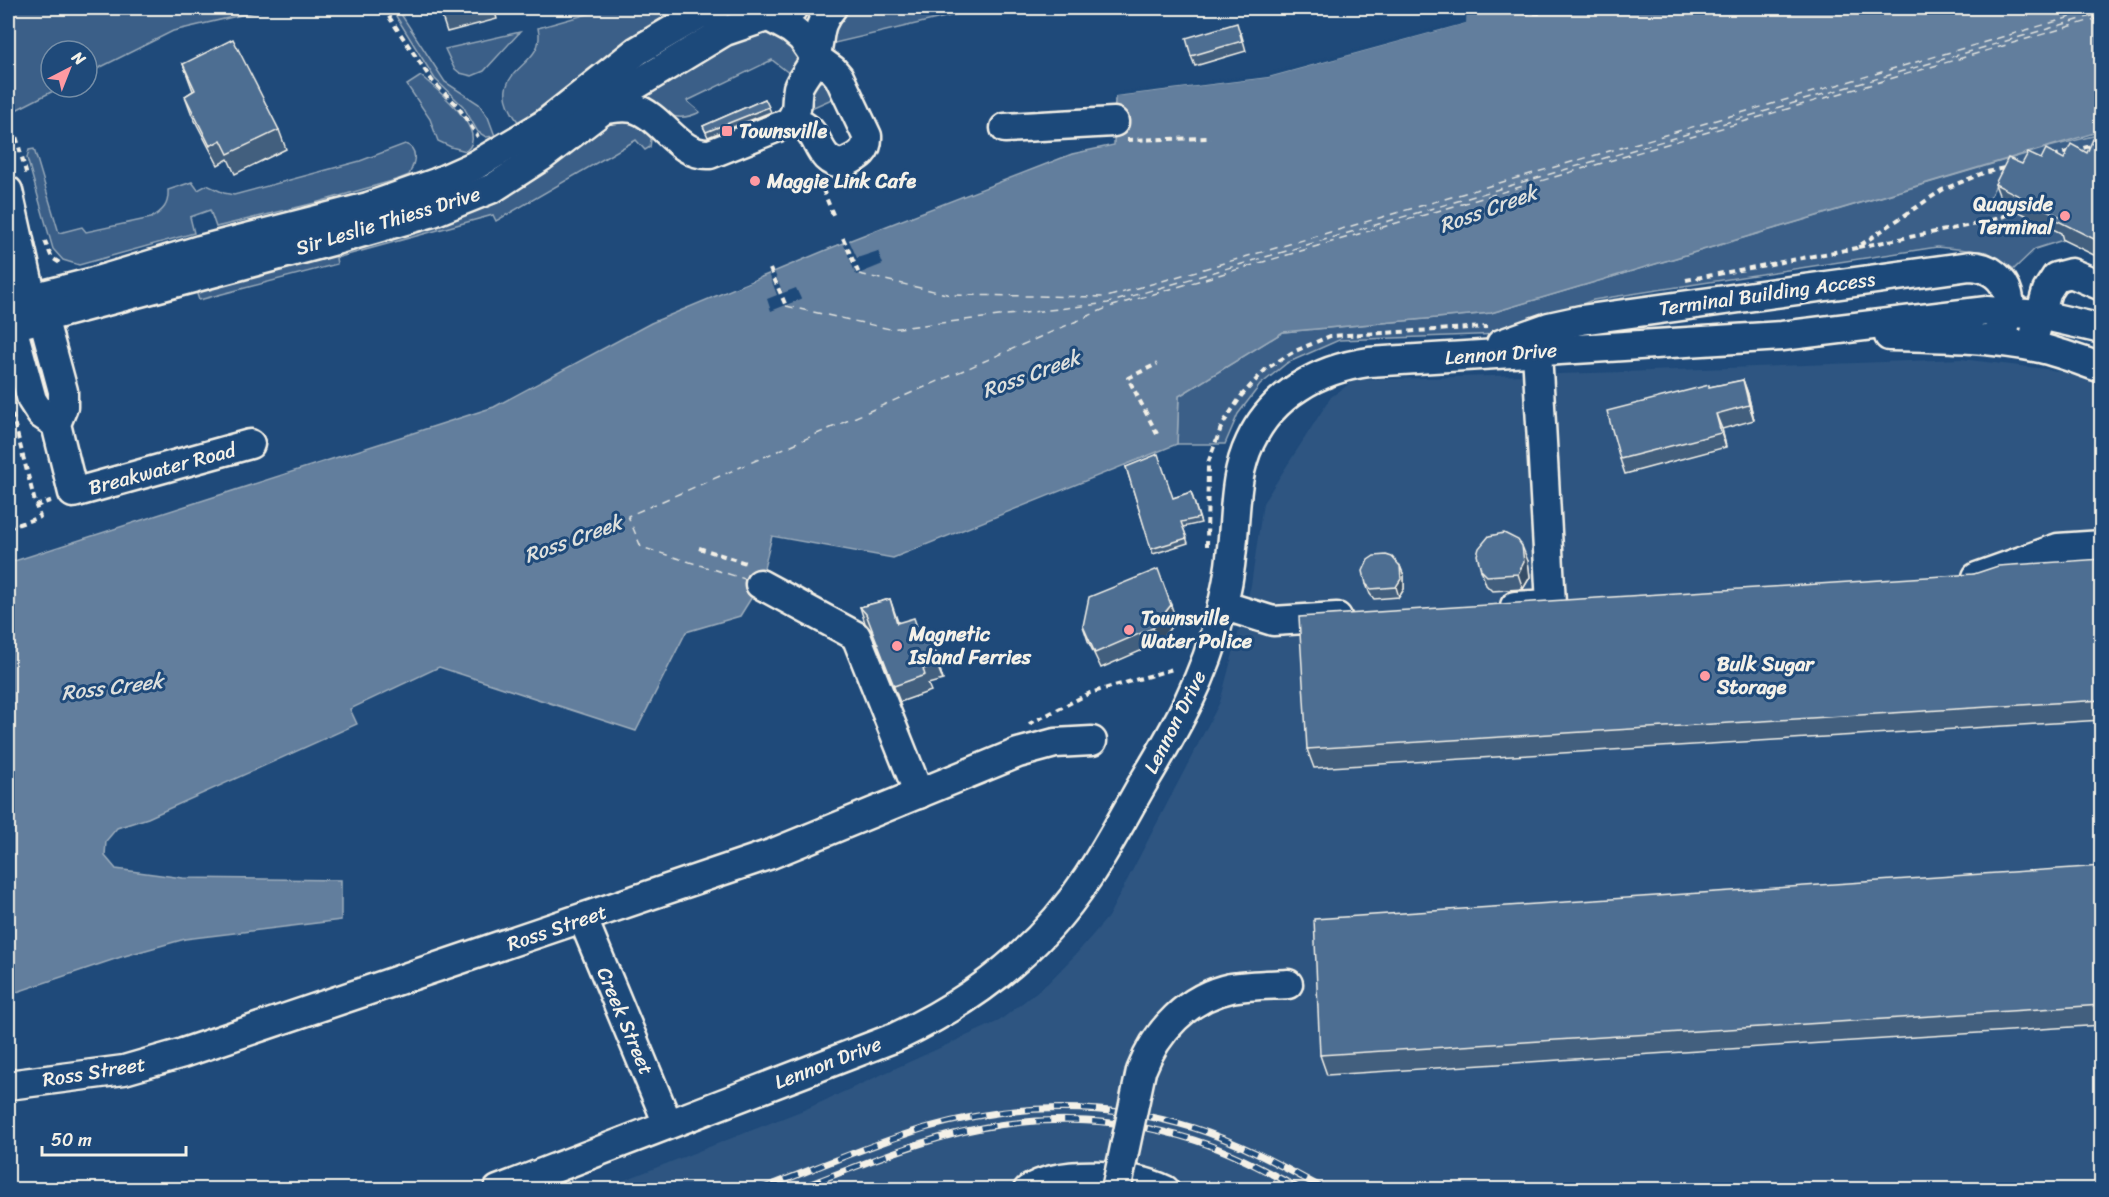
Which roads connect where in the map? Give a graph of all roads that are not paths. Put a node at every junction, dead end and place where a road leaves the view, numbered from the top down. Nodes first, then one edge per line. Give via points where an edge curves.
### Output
1 (715, 8) edge
2 (832, 8) edge
3 (781, 11) edge
4 (815, 57) junction
5 (604, 109) junction
6 (1114, 122) dead end
7 (788, 123) junction
8 (545, 124) junction
9 (1005, 128) dead end
10 (17, 196) edge
11 (75, 277) junction
12 (2102, 286) edge
13 (20, 311) edge
14 (2010, 312) junction
15 (2041, 315) junction
16 (2102, 329) edge
17 (1782, 336) junction
18 (1990, 340) junction
19 (2031, 347) junction
20 (1537, 352) junction
21 (1465, 356) junction
22 (2102, 368) edge
23 (250, 444) dead end
24 (2102, 545) edge
25 (756, 574) road end
26 (1956, 579) edge
27 (1222, 605) junction
28 (1491, 608) edge
29 (1360, 616) edge
30 (1092, 741) dead end
31 (919, 794) junction
32 (583, 919) junction
33 (1287, 984) dead end
34 (9, 1084) edge
35 (668, 1124) junction
36 (498, 1190) edge
37 (1028, 1190) edge
38 (1116, 1190) edge
39 (1165, 1190) edge

1 - 8 street, Sir Leslie Thiess Drive via 637,51
2 - 4 street via 822,19
3 - 4 street
3 - 5 street, Sir Leslie Thiess Drive via 725,31 634,86
3 - 8 street via 736,12 704,26 649,59 587,107
4 - 7 street via 799,86 798,104
4 - 7 street via 839,78 867,136 867,144 859,156 843,164 829,160 803,124
5 - 7 street via 625,107 642,112 685,147 705,155
5 - 13 street, Sir Leslie Thiess Drive via 494,188 433,212 332,241
6 - 9 street
8 - 11 street, Sir Leslie Thiess Drive via 436,183 368,207
10 - 11 street via 26,244 38,265 61,282
10 - 13 street
11 - 13 street, Sir Leslie Thiess Drive
12 - 15 street via 2077,274 2061,274 2049,285
13 - 23 street, Breakwater Road via 32,400 40,414 56,424 73,493
14 - 15 street, Lennon Drive
14 - 17 street, Lennon Drive via 1967,312
14 - 18 street via 2004,327
14 - 21 street, Terminal Building Access via 2010,298 1994,274 1980,267 1964,267 1581,320
15 - 16 street, Lennon Drive
15 - 19 street
17 - 18 street, Lennon Drive
17 - 20 street, Lennon Drive
18 - 19 street, Lennon Drive
19 - 22 street, Lennon Drive
20 - 21 street, Lennon Drive
20 - 28 street via 1563,603
21 - 27 street, Lennon Drive via 1336,368 1304,382 1277,404 1251,440 1240,469
24 - 26 street via 2058,548 1986,576
25 - 31 street via 856,636
27 - 29 street via 1274,621
27 - 35 street, Lennon Drive via 1211,648 1184,712 1088,877 1033,944 981,988 922,1025
30 - 31 street, Ross Street via 1034,748
31 - 32 street, Ross Street via 771,854
32 - 34 street, Ross Street via 148,1064
32 - 35 street, Creek Street
33 - 38 street, bridge via 1229,989 1209,995 1164,1029 1141,1071
35 - 36 street, Lennon Drive
37 - 39 street via 1046,1181 1106,1176 1141,1180

